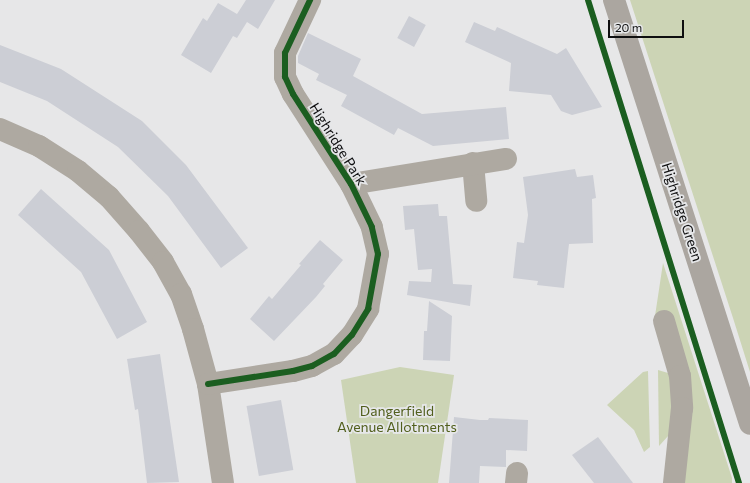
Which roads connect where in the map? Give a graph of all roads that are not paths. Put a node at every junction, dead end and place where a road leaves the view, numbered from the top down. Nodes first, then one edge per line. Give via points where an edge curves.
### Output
1 (310, 0) edge
2 (614, 0) edge
3 (0, 128) edge
4 (506, 159) dead end
5 (472, 163) junction
6 (351, 184) junction
7 (476, 201) dead end
8 (664, 321) dead end
9 (208, 384) junction
10 (750, 424) edge
11 (223, 483) edge
12 (674, 483) edge

1 - 6 street, Highridge Park via 285,53 285,77 293,94
2 - 10 highway, Highridge Green
3 - 9 street via 39,146 78,171 109,197 139,230 163,262 181,294
4 - 5 street, Highridge Park
5 - 6 street, Highridge Park
5 - 7 street
6 - 9 street, Highridge Park via 372,227 378,254 368,309 352,335 334,354 312,366
8 - 12 street via 680,376 682,408
9 - 11 street

